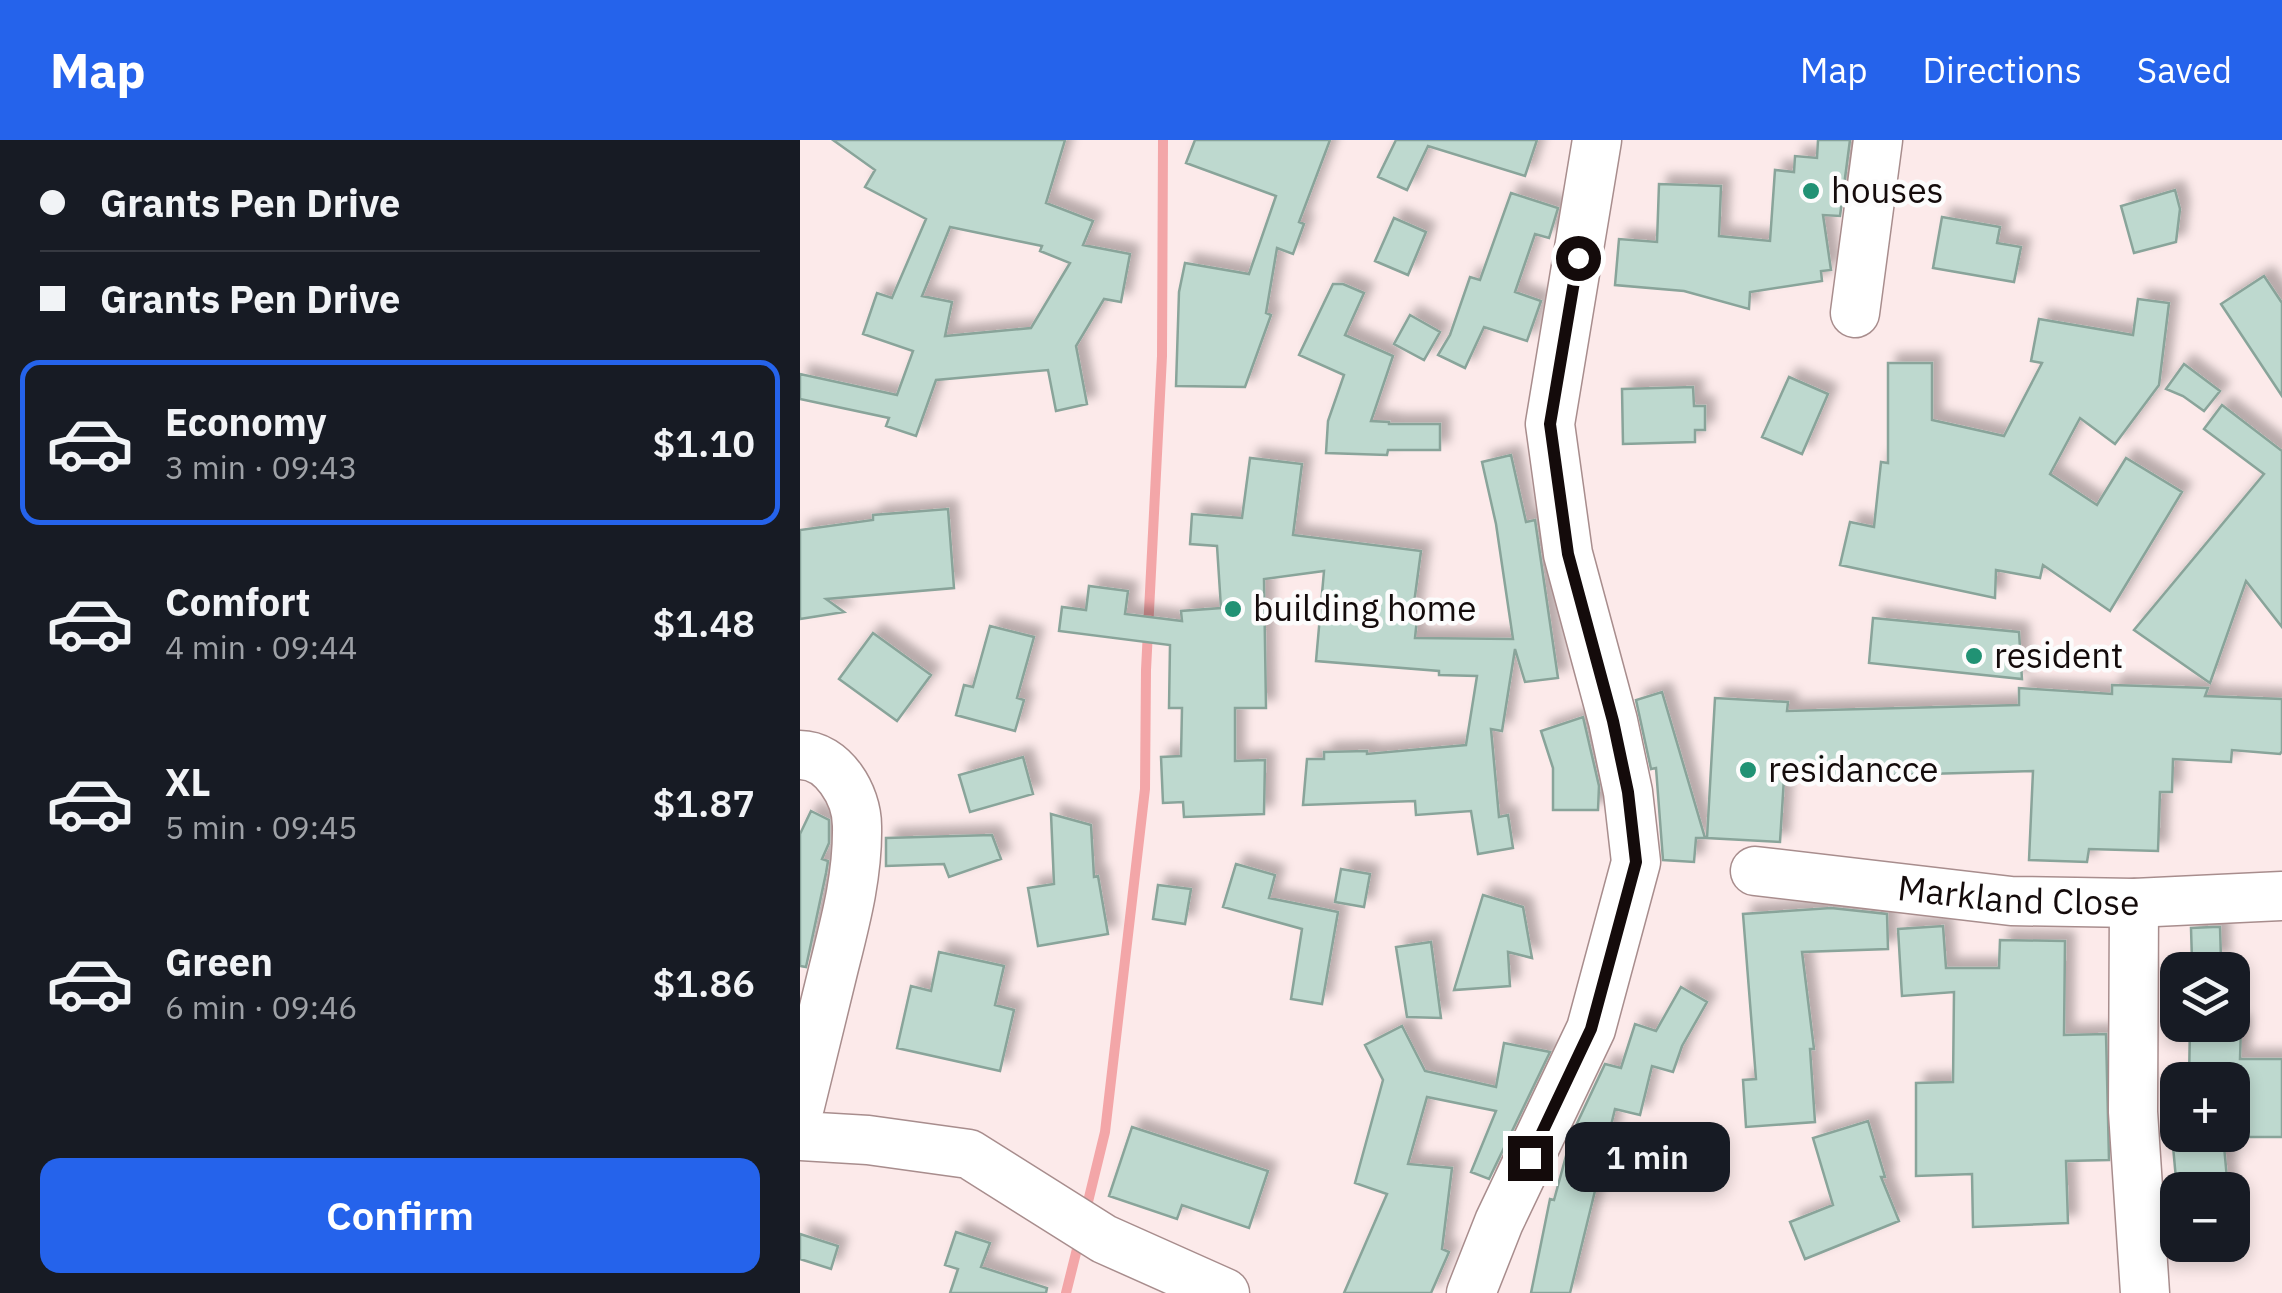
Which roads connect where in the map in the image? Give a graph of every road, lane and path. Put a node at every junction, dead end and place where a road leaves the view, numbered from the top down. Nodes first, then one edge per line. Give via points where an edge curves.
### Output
1 (1598, 140) edge
2 (1878, 140) edge
3 (1855, 313) dead end
4 (800, 755) edge
5 (1755, 870) dead end
6 (2282, 896) edge
7 (2134, 903) junction
8 (800, 1106) edge
9 (800, 1136) edge
10 (1225, 1293) edge
11 (1471, 1293) edge
12 (2145, 1293) edge

1 - 11 street via 1550,424 1568,554 1613,721 1636,862 1591,1029
2 - 3 street
4 - 8 street via 834,768 858,822 852,894
5 - 7 street, Markland Close via 2010,901
6 - 7 street, Markland Close
7 - 12 street via 2133,1112
9 - 10 street via 969,1154 1085,1226

